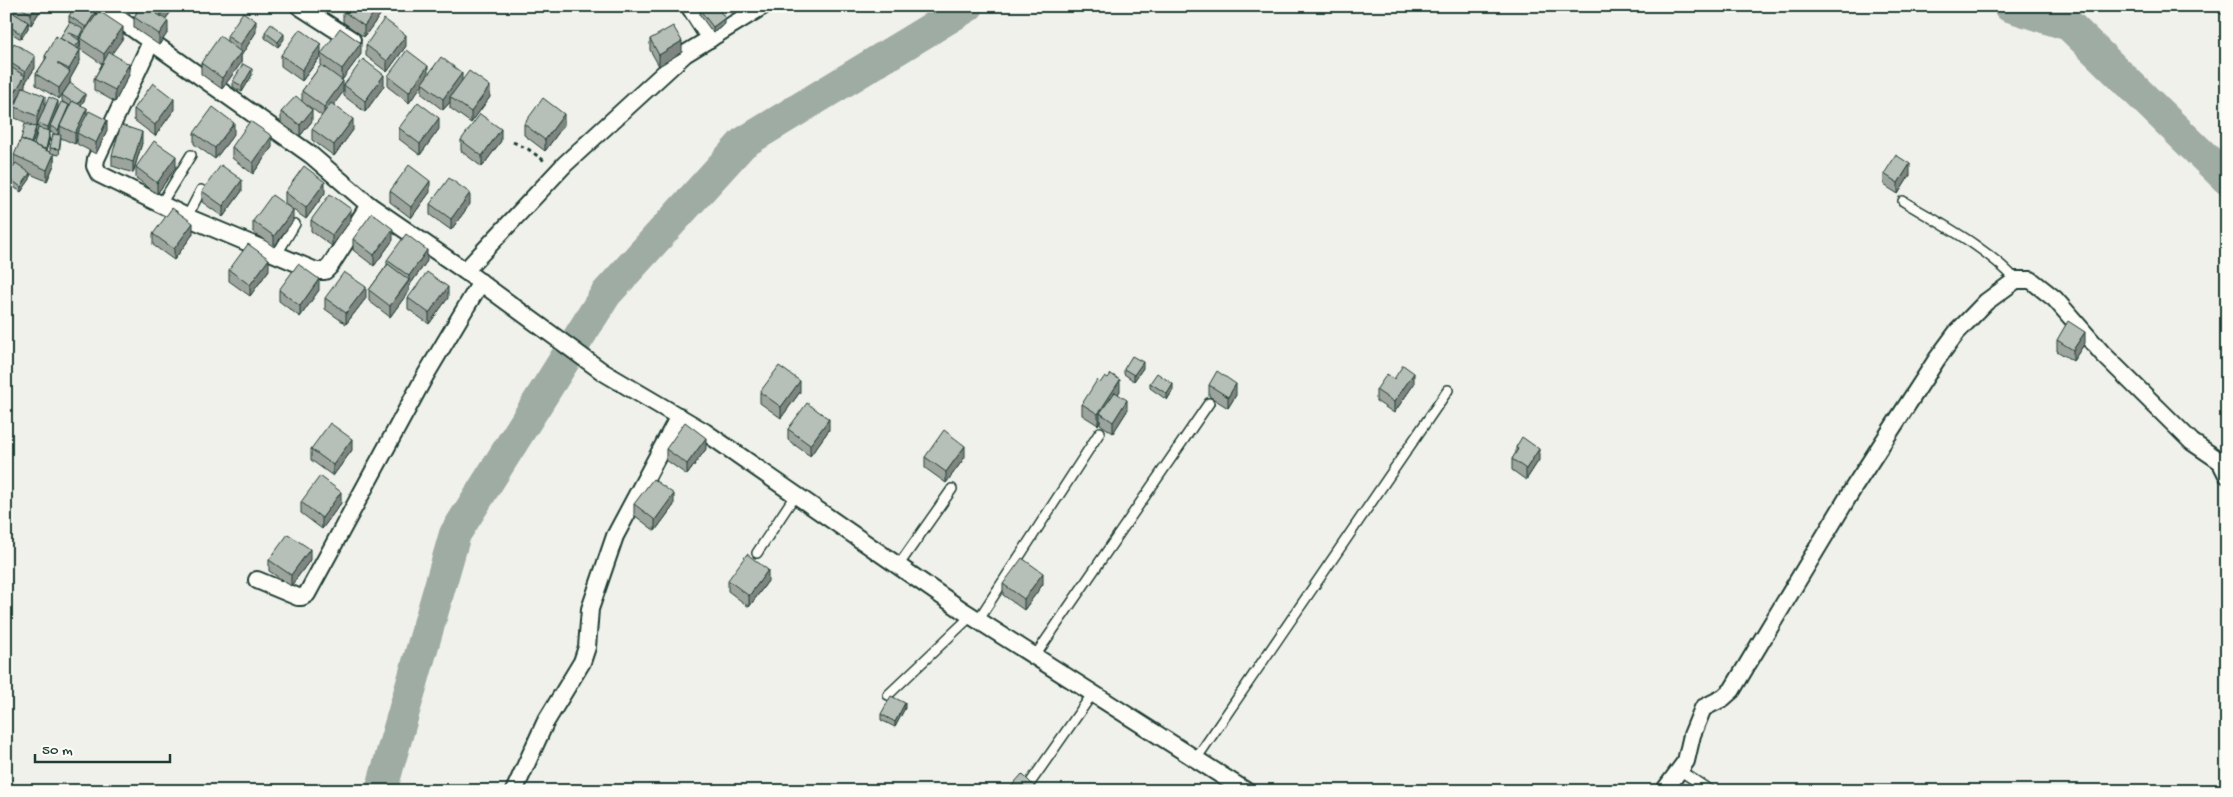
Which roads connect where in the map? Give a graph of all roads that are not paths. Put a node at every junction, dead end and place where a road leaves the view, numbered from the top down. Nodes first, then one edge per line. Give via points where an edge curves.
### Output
1 (102, 6) edge
2 (299, 6) edge
3 (689, 6) edge
4 (763, 6) edge
5 (140, 12) edge
6 (127, 25) junction
7 (710, 38) junction
8 (352, 40) edge
9 (151, 42) junction
10 (191, 155) dead end
11 (201, 190) edge
12 (1903, 201) dead end
13 (161, 204) junction
14 (369, 205) junction
15 (187, 217) junction
16 (295, 224) dead end
17 (277, 254) junction
18 (465, 271) junction
19 (2016, 280) junction
20 (481, 282) junction
21 (1448, 390) dead end
22 (1209, 403) dead end
23 (679, 416) junction
24 (1100, 432) dead end
25 (2227, 474) edge
26 (952, 489) dead end
27 (796, 494) junction
28 (757, 553) dead end
29 (898, 566) junction
30 (257, 580) dead end
31 (975, 618) junction
32 (1035, 656) junction
33 (1092, 693) junction
34 (888, 695) dead end
35 (1196, 759) junction
36 (1679, 770) junction
37 (1028, 786) edge
38 (514, 791) edge
39 (1246, 791) edge
40 (1664, 791) edge
41 (1711, 791) edge

1 - 6 street
2 - 8 street
3 - 7 street
4 - 7 street
5 - 6 street
6 - 9 street
7 - 18 street via 685,54 557,173
9 - 13 street via 95,166 99,174
9 - 14 street via 311,155
10 - 13 lane
11 - 15 lane
12 - 19 lane via 1974,245
13 - 15 street
14 - 17 street via 325,271 316,271
14 - 18 street
15 - 17 street
16 - 17 lane
18 - 20 street
19 - 25 street via 2031,280 2055,299 2102,353 2192,442 2220,461
19 - 36 street via 1986,302 1956,332 1937,359 1854,487 1732,690 1703,708 1692,734 1686,761
20 - 23 street via 603,372
20 - 30 street via 425,376 307,594 298,597
21 - 35 lane
22 - 32 lane
23 - 27 street
23 - 38 street via 615,536 590,609 587,647 582,662 546,723
24 - 31 lane
26 - 29 lane
27 - 28 lane
27 - 29 street
29 - 31 street
31 - 32 street
31 - 34 lane
32 - 33 street
33 - 35 street
33 - 37 lane
35 - 39 street
36 - 40 street
36 - 41 lane

